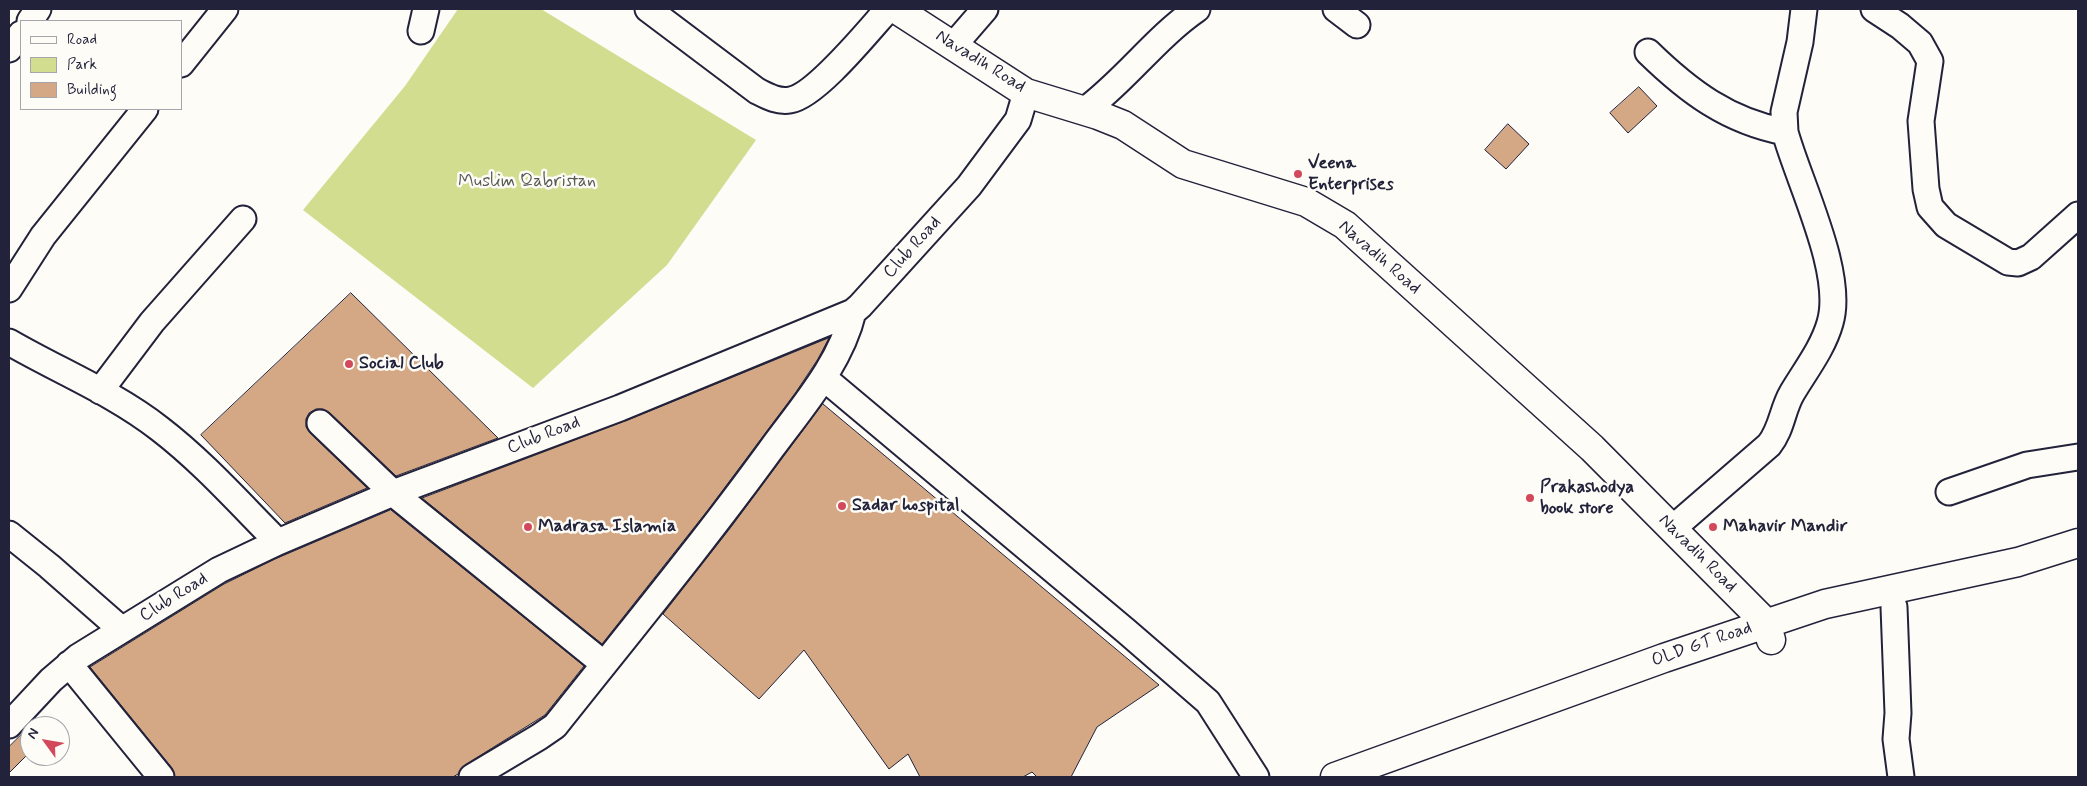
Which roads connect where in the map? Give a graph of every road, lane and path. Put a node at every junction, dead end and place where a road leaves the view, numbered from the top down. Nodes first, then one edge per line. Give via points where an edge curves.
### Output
1 (38, 9) edge
2 (225, 9) edge
3 (648, 9) edge
4 (888, 9) edge
5 (896, 9) edge
6 (985, 9) edge
7 (1197, 9) edge
8 (1336, 9) edge
9 (1804, 9) edge
10 (1874, 9) edge
11 (31, 20) edge
12 (1357, 25) dead end
13 (20, 35) edge
14 (953, 46) junction
15 (9, 49) edge
16 (1648, 52) dead end
17 (182, 63) edge
18 (1026, 92) junction
19 (144, 110) edge
20 (1084, 111) junction
21 (1785, 132) junction
22 (2078, 215) edge
23 (243, 219) dead end
24 (9, 289) edge
25 (853, 312) junction
26 (9, 342) edge
27 (824, 378) junction
28 (100, 391) junction
29 (320, 423) dead end
30 (2078, 457) edge
31 (1949, 492) dead end
32 (393, 493) junction
33 (1672, 529) junction
34 (9, 534) edge
35 (278, 542) junction
36 (2078, 543) edge
37 (2078, 559) edge
38 (1894, 607) junction
39 (122, 630) junction
40 (1769, 632) junction
41 (69, 664) junction
42 (604, 664) junction
43 (9, 725) edge
44 (160, 777) edge
45 (472, 777) edge
46 (1256, 777) edge
47 (1335, 777) edge
48 (1384, 777) edge
49 (1901, 777) edge

1 - 11 street
2 - 17 street
3 - 4 street via 757,91 773,100 790,100 806,94
5 - 14 main road, Navadih Road
6 - 14 street
7 - 20 street via 1165,34 1103,97
8 - 12 street
9 - 21 street via 1784,112
10 - 22 street via 1920,44 1930,61 1920,121 1926,189 1930,207 1946,224 2008,262 2018,263 2031,257
13 - 15 street
14 - 18 main road, Navadih Road
16 - 21 street via 1706,102 1739,119
18 - 20 main road, Navadih Road
18 - 25 street, Club Road via 1018,120 969,186
19 - 24 street via 43,236
20 - 33 main road, Navadih Road via 1123,125 1183,164 1306,202 1345,226 1592,448
21 - 33 street via 1826,251 1835,301 1831,321 1825,338 1790,396 1777,435
23 - 28 street via 152,322
25 - 27 street
25 - 32 street, Club Road via 620,408
26 - 28 street
27 - 42 street via 742,490
27 - 46 street via 1208,702
28 - 35 street via 160,428
29 - 32 street
30 - 31 street via 2027,465
32 - 35 street, Club Road
32 - 42 street
33 - 40 main road, Navadih Road
34 - 39 street
35 - 39 street, Club Road via 219,570
36 - 40 main road, OLD GT Road via 2018,562 1825,604
37 - 38 main road, OLD GT Road via 2020,578
38 - 40 main road, OLD GT Road
38 - 49 street via 1896,740
39 - 41 street, Club Road
40 - 47 main road, OLD GT Road via 1664,658
40 - 48 main road, OLD GT Road
41 - 43 street, Club Road
41 - 44 street
42 - 45 street via 554,726

